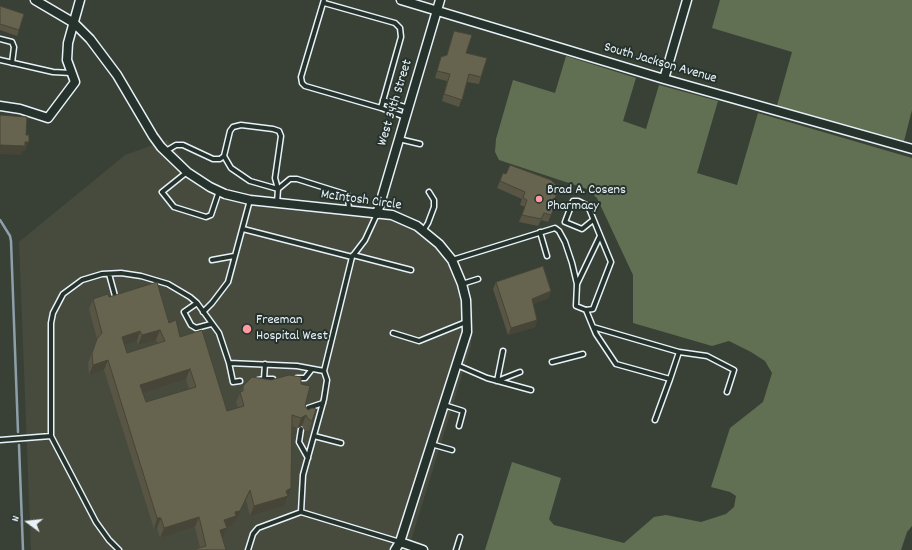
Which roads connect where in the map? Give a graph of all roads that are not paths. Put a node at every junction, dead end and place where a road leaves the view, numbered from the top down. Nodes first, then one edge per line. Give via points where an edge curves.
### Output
1 (34, 0) edge
2 (80, 0) edge
3 (401, 0) edge
4 (440, 0) edge
5 (687, 0) edge
6 (324, 2) edge
7 (437, 11) junction
8 (74, 23) junction
9 (0, 39) edge
10 (0, 60) edge
11 (12, 63) junction
12 (71, 73) junction
13 (664, 79) junction
14 (383, 100) junction
15 (0, 106) edge
16 (381, 108) junction
17 (408, 108) junction
18 (405, 117) junction
19 (399, 138) junction
20 (420, 144) dead end
21 (912, 149) edge
22 (166, 151) junction
23 (224, 156) junction
24 (187, 172) junction
25 (278, 189) junction
26 (219, 191) junction
27 (429, 192) dead end
28 (250, 200) junction
29 (277, 203) junction
30 (349, 211) junction
31 (377, 214) junction
32 (593, 220) junction
33 (243, 229) junction
34 (423, 230) junction
35 (540, 232) junction
36 (600, 236) junction
37 (234, 256) junction
38 (352, 256) junction
39 (547, 256) dead end
40 (212, 260) dead end
41 (452, 260) junction
42 (411, 270) dead end
43 (109, 274) junction
44 (478, 279) dead end
45 (462, 284) junction
46 (577, 284) junction
47 (115, 296) edge
48 (196, 303) junction
49 (586, 310) junction
50 (203, 312) junction
51 (467, 322) junction
52 (211, 324) junction
53 (593, 327) junction
54 (393, 333) dead end
55 (503, 351) dead end
56 (679, 352) junction
57 (583, 354) dead end
58 (552, 362) dead end
59 (229, 363) junction
60 (265, 364) junction
61 (457, 365) junction
62 (312, 369) junction
63 (324, 371) junction
64 (520, 372) dead end
65 (293, 378) edge
66 (264, 379) junction
67 (273, 379) edge
68 (670, 379) junction
69 (254, 380) edge
70 (240, 381) dead end
71 (497, 381) junction
72 (531, 390) dead end
73 (728, 392) dead end
74 (323, 403) junction
75 (444, 406) junction
76 (305, 417) edge
77 (655, 420) dead end
78 (459, 426) dead end
79 (301, 429) edge
80 (50, 436) junction
81 (314, 436) junction
82 (0, 440) edge
83 (341, 443) dead end
84 (431, 444) junction
85 (452, 450) dead end
86 (308, 458) junction
87 (301, 512) junction
88 (460, 537) dead end
89 (400, 542) junction
90 (119, 550) edge
91 (248, 550) edge
92 (395, 550) edge
93 (423, 550) edge
94 (456, 550) edge

1 - 8 street, McIntosh Circle
2 - 8 street
3 - 7 street, South Jackson Avenue
4 - 7 street, West 34th Street
5 - 13 street
6 - 14 lane via 395,24 400,28 401,37
6 - 16 lane via 301,77 302,83
7 - 13 street, South Jackson Avenue
7 - 17 street, West 34th Street
8 - 12 street via 66,60
8 - 22 street, McIntosh Circle via 101,52 153,136
9 - 11 lane via 12,42
10 - 11 lane
11 - 12 lane via 53,72
12 - 15 street via 75,82 48,118
13 - 21 street, South Jackson Avenue
14 - 16 lane
14 - 17 lane
16 - 18 lane
17 - 18 street, West 34th Street
18 - 19 street, West 34th Street
19 - 20 lane
19 - 31 street, West 34th Street
22 - 23 lane via 176,145 183,145 213,159
22 - 24 street, McIntosh Circle
23 - 25 lane via 230,168 250,181
23 - 25 lane via 230,131 234,126 279,131 281,136 275,178
24 - 26 street, McIntosh Circle
24 - 26 lane via 162,192 174,207 206,217 211,215
25 - 29 lane
25 - 30 lane via 290,179 298,179 343,192 348,195
26 - 28 street, McIntosh Circle
27 - 34 lane via 434,200 434,207
28 - 29 street, McIntosh Circle
28 - 33 lane
29 - 30 street, McIntosh Circle
30 - 31 street, McIntosh Circle
31 - 34 street, McIntosh Circle via 399,218
31 - 38 lane via 365,240
32 - 32 lane via 588,206 573,201 565,222 582,229
32 - 36 lane
33 - 37 lane
33 - 38 lane
34 - 41 street, McIntosh Circle
35 - 39 lane
35 - 41 lane
35 - 46 lane via 555,228 559,231
36 - 46 lane
36 - 49 lane via 612,262 593,309
37 - 40 lane
37 - 50 lane via 228,282
38 - 42 lane
38 - 63 lane
41 - 45 street, McIntosh Circle
43 - 47 lane
43 - 48 lane via 141,276 168,284
43 - 80 lane via 92,276 72,287 63,294 53,313
44 - 45 lane
45 - 51 street, McIntosh Circle
46 - 49 lane via 576,306
48 - 50 lane
48 - 52 lane via 184,312 190,325 196,328
49 - 53 lane
50 - 52 lane
51 - 54 lane via 420,340
51 - 61 street, McIntosh Circle via 467,332
52 - 59 lane via 219,333
53 - 56 lane
53 - 68 lane via 616,364
55 - 71 lane
56 - 68 lane
56 - 73 lane via 707,356 734,370
57 - 58 lane
59 - 60 lane
59 - 70 lane via 233,382
60 - 62 lane
60 - 66 lane
61 - 71 lane
61 - 75 street, McIntosh Circle
62 - 63 lane
62 - 65 lane via 305,378
63 - 74 lane via 327,380
64 - 71 lane
66 - 67 lane
66 - 69 lane
68 - 77 lane
71 - 72 lane
74 - 76 lane via 308,408
74 - 81 lane
75 - 78 lane via 463,411
75 - 84 street, McIntosh Circle
79 - 86 lane via 299,442
80 - 82 lane
80 - 90 lane via 96,522
81 - 83 lane
81 - 86 lane
84 - 85 lane
84 - 89 street, McIntosh Circle
86 - 87 lane via 303,475
87 - 89 lane
87 - 91 lane via 258,528 253,534
88 - 94 lane
89 - 92 street, McIntosh Circle
89 - 93 street

